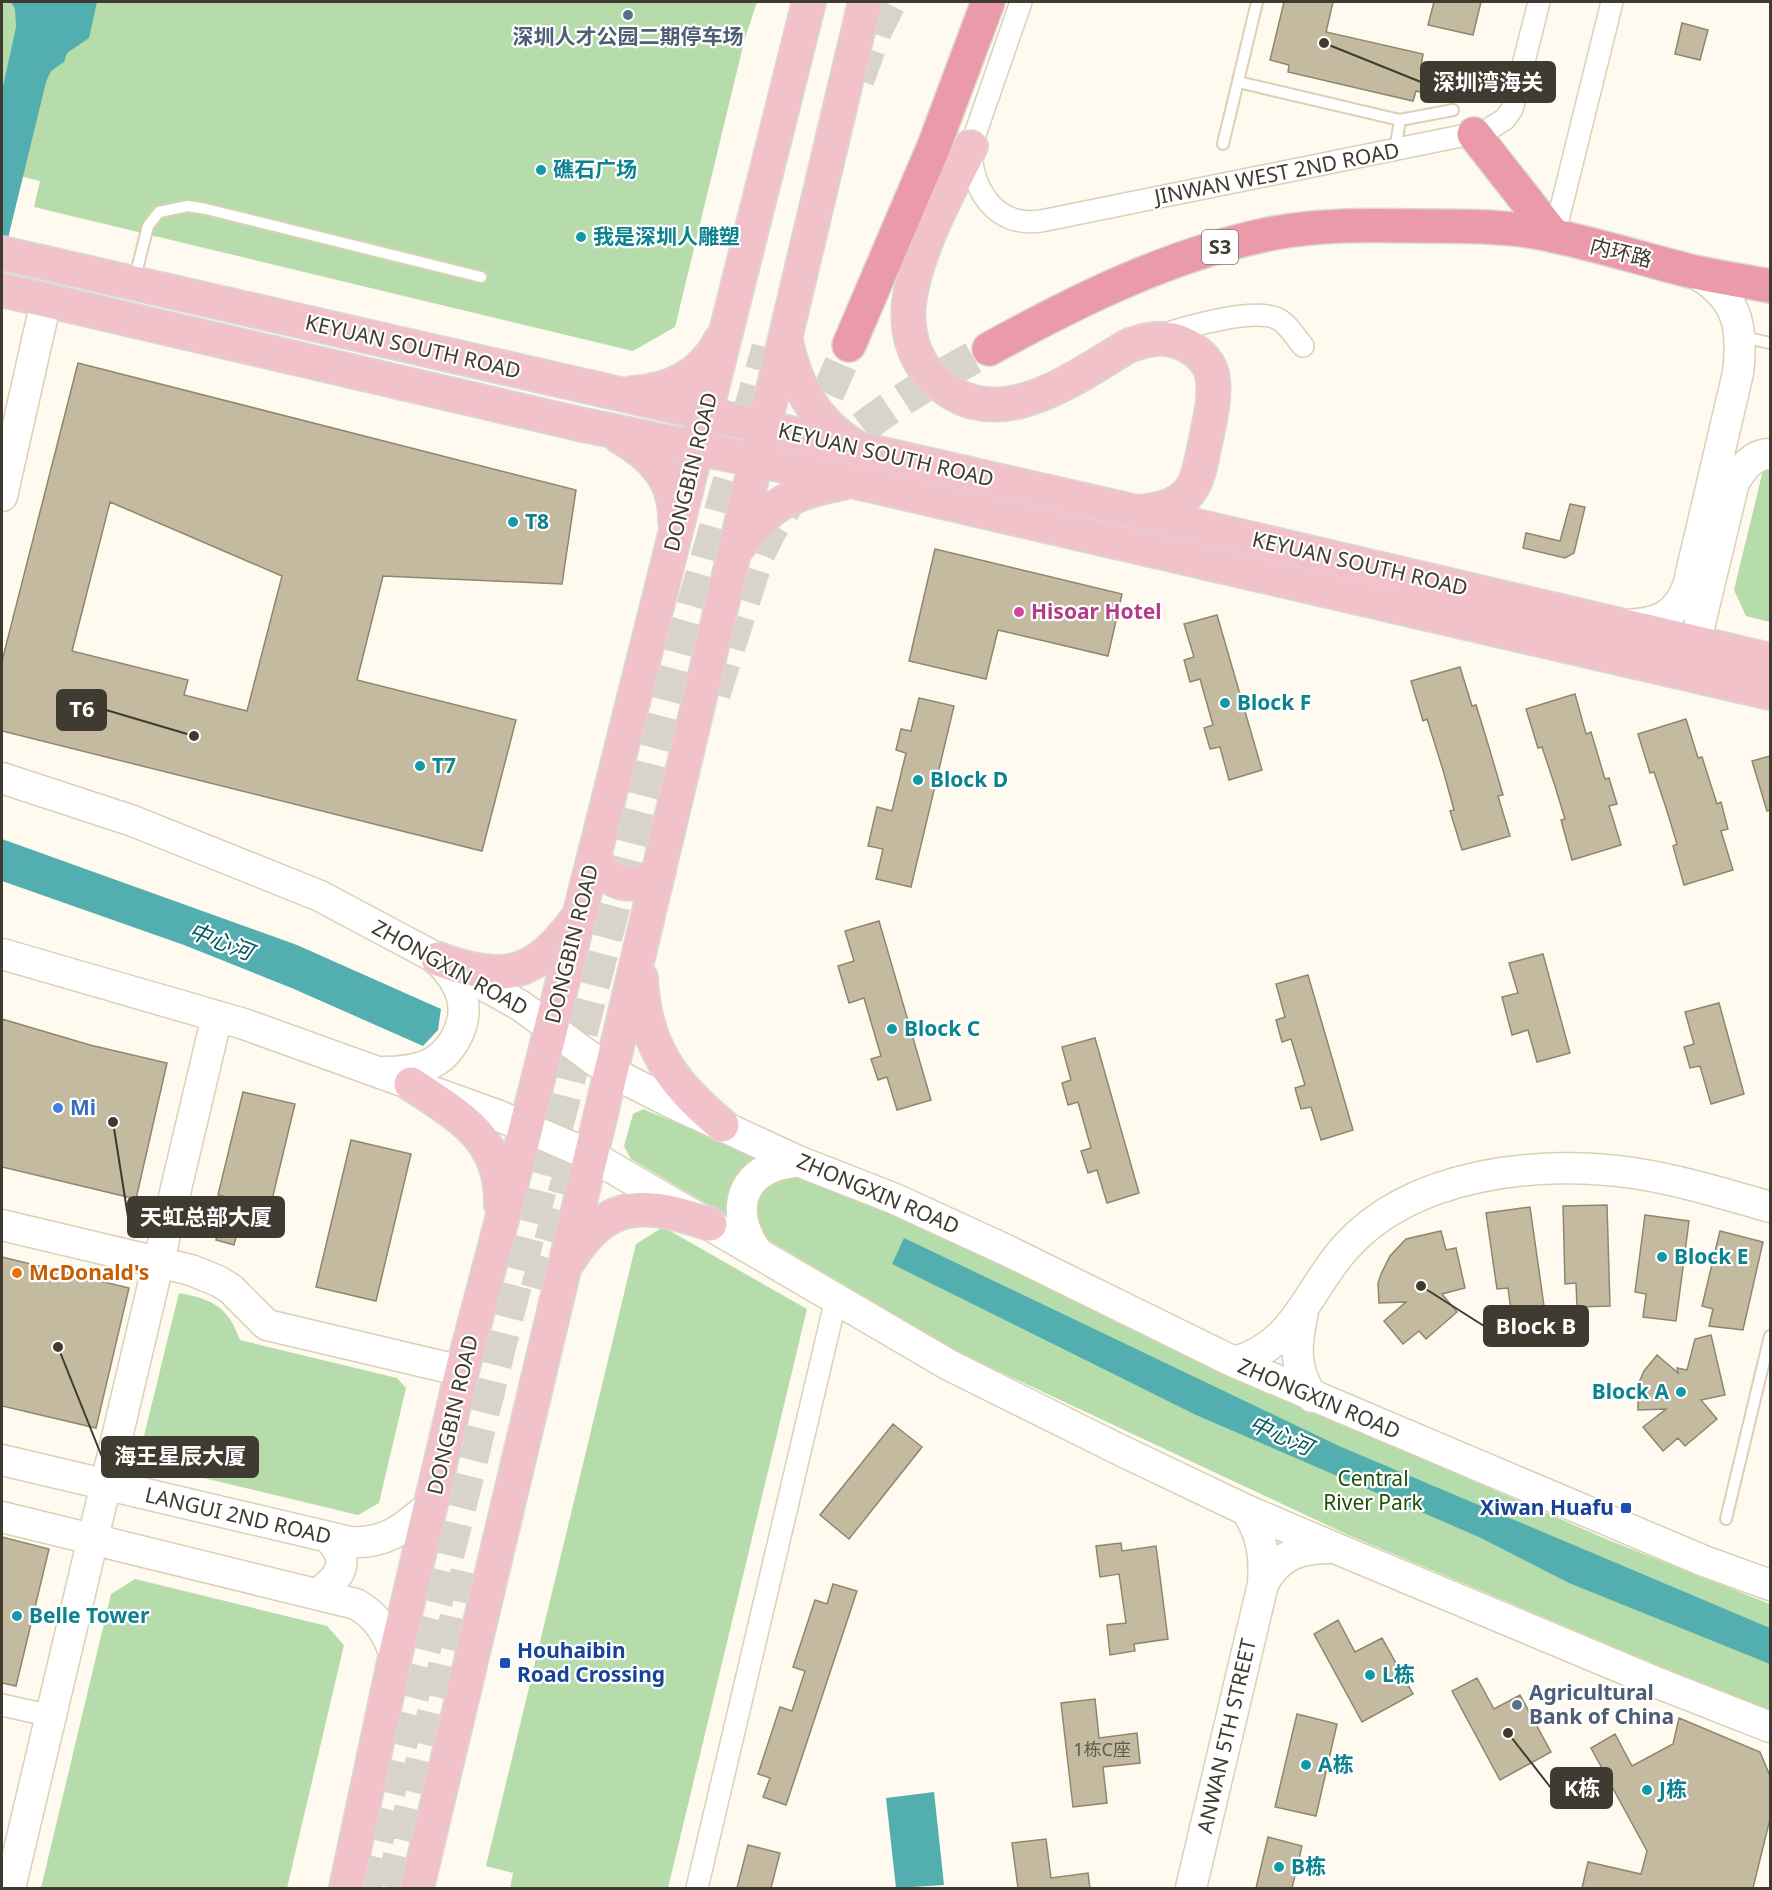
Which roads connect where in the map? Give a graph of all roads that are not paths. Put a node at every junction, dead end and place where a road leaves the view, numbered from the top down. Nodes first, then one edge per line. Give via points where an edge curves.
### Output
1 (809, 2) edge
2 (865, 2) edge
3 (987, 2) edge
4 (1021, 2) edge
5 (1257, 2) edge
6 (1539, 2) edge
7 (1612, 2) edge
8 (1238, 82) junction
9 (1400, 120) junction
10 (1463, 122) junction
11 (1223, 144) dead end
12 (971, 146) junction
13 (1395, 150) junction
14 (1554, 236) junction
15 (2, 253) edge
16 (1692, 271) junction
17 (481, 277) dead end
18 (133, 283) junction
19 (1770, 286) edge
20 (25, 296) edge
21 (727, 329) junction
22 (1740, 336) junction
23 (786, 337) junction
24 (1141, 341) junction
25 (1770, 343) edge
26 (849, 345) tunnel mouth
27 (1303, 346) dead end
28 (989, 349) tunnel mouth
29 (587, 387) junction
30 (619, 394) junction
31 (705, 413) junction
32 (593, 427) junction
33 (764, 427) junction
34 (696, 448) junction
35 (860, 449) junction
36 (1770, 454) edge
37 (756, 460) junction
38 (959, 471) junction
39 (852, 481) junction
40 (2, 496) edge
41 (950, 504) junction
42 (1137, 512) junction
43 (675, 536) junction
44 (735, 551) junction
45 (1622, 626) junction
46 (1692, 658) junction
47 (1770, 660) edge
48 (1770, 693) edge
49 (2, 778) edge
50 (594, 857) junction
51 (659, 872) junction
52 (579, 915) junction
53 (2, 954) edge
54 (639, 955) junction
55 (438, 959) junction
56 (217, 1016) junction
57 (551, 1027) junction
58 (612, 1071) junction
59 (379, 1073) junction
60 (411, 1084) junction
61 (722, 1125) junction
62 (526, 1127) junction
63 (592, 1155) junction
64 (798, 1161) junction
65 (1770, 1207) edge
66 (710, 1224) junction
67 (2, 1225) edge
68 (500, 1225) junction
69 (758, 1253) junction
70 (159, 1261) junction
71 (563, 1271) junction
72 (836, 1299) junction
73 (1304, 1306) junction
74 (1770, 1336) edge
75 (1234, 1362) junction
76 (462, 1371) junction
77 (1312, 1397) junction
78 (2, 1460) edge
79 (106, 1484) junction
80 (431, 1505) junction
81 (1246, 1510) junction
82 (2, 1517) edge
83 (1726, 1519) dead end
84 (329, 1538) junction
85 (93, 1539) junction
86 (1335, 1548) junction
87 (1263, 1584) junction
88 (1770, 1585) edge
89 (317, 1594) junction
90 (395, 1657) junction
91 (2, 1705) edge
92 (51, 1716) junction
93 (1770, 1727) edge
94 (10, 1888) edge
95 (346, 1888) edge
96 (417, 1888) edge
97 (697, 1888) edge
98 (1191, 1888) edge

1 - 21 main road, DONGBIN ROAD
2 - 23 main road
3 - 26 highway via 933,146
4 - 12 street
5 - 8 lane
6 - 10 street, JINWAN WEST 2ND ROAD via 1512,109 1497,126
7 - 14 street
8 - 9 lane
8 - 11 lane
9 - 10 lane
9 - 13 lane
10 - 13 street, JINWAN WEST 2ND ROAD
10 - 14 highway
12 - 13 street, JINWAN WEST 2ND ROAD via 972,168 984,198 1004,215 1027,222
12 - 24 main road via 930,236 909,301 911,338 928,373 948,390 971,401 1013,404 1048,392
14 - 16 highway, 内环路
14 - 28 highway, 内环路 / S3 via 1472,226 1388,225 1328,227 1261,236 1160,266 1105,288
15 - 18 main road, KEYUAN SOUTH ROAD
16 - 19 highway, 内环路
16 - 22 main road via 1722,292 1736,318
17 - 18 lane via 188,206 159,212 148,226
18 - 29 main road, KEYUAN SOUTH ROAD
20 - 32 main road, KEYUAN SOUTH ROAD
20 - 40 main road
21 - 30 main road via 716,351 685,379 654,390
21 - 31 main road, DONGBIN ROAD
22 - 25 lane
22 - 45 main road via 1738,374 1688,586 1671,613 1644,624
23 - 33 main road
23 - 35 main road via 791,364 812,408 825,424
24 - 27 street via 1175,330 1260,315 1279,319
24 - 42 main road via 1176,341 1197,352 1212,372 1214,393 1198,473 1189,492 1159,510
29 - 30 main road, KEYUAN SOUTH ROAD
29 - 32 main road
30 - 31 main road, KEYUAN SOUTH ROAD
31 - 33 main road, KEYUAN SOUTH ROAD
31 - 34 main road, DONGBIN ROAD
32 - 34 main road, KEYUAN SOUTH ROAD
32 - 43 main road via 647,454 662,472 671,492
33 - 35 main road, KEYUAN SOUTH ROAD
33 - 37 main road
34 - 37 main road, KEYUAN SOUTH ROAD
34 - 43 main road, DONGBIN ROAD
35 - 38 main road, KEYUAN SOUTH ROAD
36 - 46 main road via 1751,460 1734,482
37 - 39 main road, KEYUAN SOUTH ROAD
37 - 44 main road
38 - 41 main road
38 - 42 main road, KEYUAN SOUTH ROAD
39 - 41 main road, KEYUAN SOUTH ROAD
39 - 44 main road via 785,500 753,525
41 - 46 main road, KEYUAN SOUTH ROAD
42 - 45 main road, KEYUAN SOUTH ROAD
43 - 50 main road, DONGBIN ROAD
44 - 51 main road
45 - 46 main road, KEYUAN SOUTH ROAD
46 - 47 main road, KEYUAN SOUTH ROAD
46 - 48 main road, KEYUAN SOUTH ROAD
49 - 55 main road, ZHONGXIN ROAD via 133,821 299,887
50 - 51 main road via 610,877 623,883 637,884
50 - 52 main road, DONGBIN ROAD
51 - 54 main road
52 - 55 main road via 544,956 507,973 473,971
52 - 57 main road, DONGBIN ROAD
53 - 56 main road
54 - 58 main road
54 - 61 main road via 641,996 649,1031 662,1058 695,1103
55 - 57 main road, ZHONGXIN ROAD
55 - 59 main road via 451,973 463,999 459,1032 451,1047 424,1067
56 - 59 main road
56 - 70 main road
57 - 58 main road, ZHONGXIN ROAD
57 - 62 main road, DONGBIN ROAD
58 - 61 main road, ZHONGXIN ROAD
58 - 63 main road
59 - 60 main road
60 - 62 main road
60 - 68 main road via 459,1116 484,1141 498,1172
61 - 64 main road, ZHONGXIN ROAD
62 - 63 main road
62 - 68 main road, DONGBIN ROAD
63 - 66 main road
63 - 71 main road
64 - 69 main road via 768,1168 756,1177 742,1200 743,1228
64 - 75 main road, ZHONGXIN ROAD via 895,1199 1006,1250
65 - 73 main road via 1672,1181 1594,1169 1537,1170 1471,1179 1408,1201 1362,1231 1331,1265
66 - 69 main road
66 - 71 main road via 650,1208 624,1212 604,1219 582,1241
67 - 70 main road
68 - 76 main road, DONGBIN ROAD
69 - 72 main road
70 - 76 main road via 218,1281 267,1325
70 - 79 main road
71 - 96 main road
72 - 81 main road via 949,1365
72 - 97 street
73 - 75 main road via 1271,1346
73 - 77 main road via 1297,1356
74 - 83 lane
75 - 77 main road, ZHONGXIN ROAD
76 - 80 main road, DONGBIN ROAD
77 - 88 main road, ZHONGXIN ROAD
78 - 79 main road, LANGUI 2ND ROAD
79 - 84 main road, LANGUI 2ND ROAD
79 - 85 main road
80 - 84 main road, LANGUI 2ND ROAD via 408,1525 378,1541
80 - 90 main road, DONGBIN ROAD
81 - 86 main road
81 - 87 main road via 1263,1547
82 - 85 main road
84 - 89 main road via 338,1547 342,1562 337,1578
85 - 89 main road
85 - 92 main road
86 - 87 main road via 1315,1548 1285,1557
86 - 93 main road
87 - 98 main road, ANWAN 5TH STREET
89 - 90 main road via 356,1604 367,1611 386,1633
90 - 95 main road, DONGBIN ROAD
91 - 92 street
92 - 94 main road

